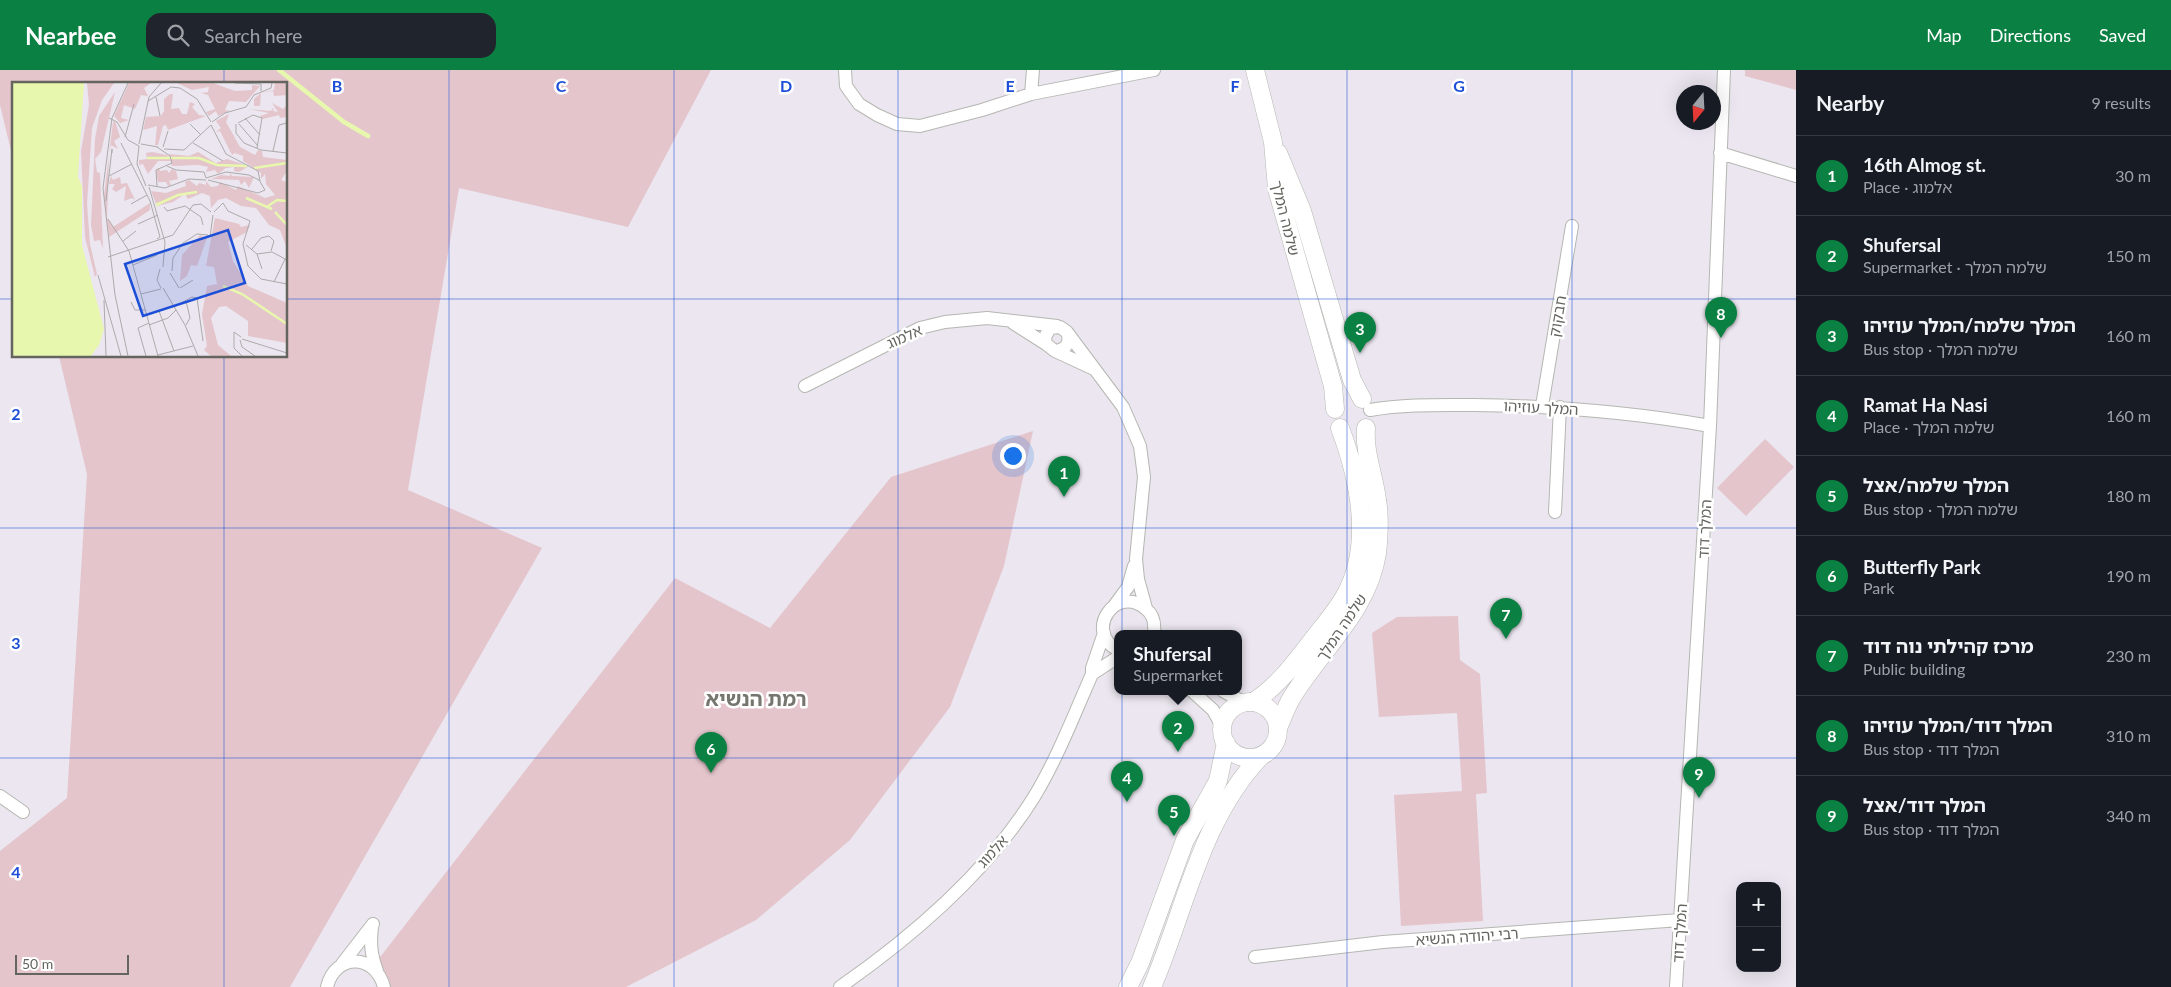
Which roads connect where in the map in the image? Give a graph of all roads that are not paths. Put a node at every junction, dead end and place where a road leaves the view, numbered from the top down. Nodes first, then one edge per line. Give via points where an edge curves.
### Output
1 (845, 70) edge
2 (1033, 70) edge
3 (1154, 70) edge
4 (1255, 70) edge
5 (1724, 70) edge
6 (1031, 94) junction
7 (1273, 142) junction
8 (1720, 153) junction
9 (1796, 176) edge
10 (1572, 226) dead end
11 (1011, 322) junction
12 (1057, 326) junction
13 (1068, 335) junction
14 (1051, 348) junction
15 (1098, 372) junction
16 (805, 386) dead end
17 (1366, 405) junction
18 (1542, 406) junction
19 (1560, 407) junction
20 (1335, 409) junction
21 (1710, 426) junction
22 (1340, 428) junction
23 (1366, 428) junction
24 (1555, 512) dead end
25 (1136, 559) junction
26 (1114, 606) junction
27 (1146, 608) junction
28 (1154, 630) edge
29 (1104, 633) junction
30 (1114, 648) edge
31 (1114, 660) edge
32 (1092, 674) junction
33 (1196, 695) edge
34 (1232, 695) edge
35 (1249, 702) junction
36 (1278, 728) junction
37 (1224, 735) junction
38 (1261, 756) junction
39 (0, 796) edge
40 (23, 812) dead end
41 (1680, 920) junction
42 (1255, 957) dead end
43 (342, 964) junction
44 (377, 971) junction
45 (326, 984) edge
46 (384, 987) edge
47 (840, 987) edge
48 (1128, 987) edge
49 (1152, 987) edge
50 (1676, 987) edge

1 - 6 street via 846,86 859,104 897,124 920,126
2 - 6 street
3 - 6 street
4 - 7 street, שלמה המלך
5 - 8 street, המלך דוד
7 - 17 street, שלמה המלך via 1299,202 1352,380
7 - 20 street, שלמה המלך via 1277,189 1333,386
8 - 9 street
8 - 21 street, המלך דוד
10 - 18 street, חבקוק
11 - 12 street, אלמוג
11 - 14 street, אלמוג
11 - 16 street, אלמוג via 966,319 920,328
12 - 13 street
12 - 14 street via 1046,333
13 - 14 street via 1066,347
13 - 15 street, אלמוג
14 - 15 street, אלמוג
15 - 25 street, אלמוג via 1123,407 1140,446 1144,477
17 - 18 street, המלך עוזיהו via 1383,408
17 - 20 street via 1350,397
17 - 23 street via 1370,420
18 - 19 street, המלך עוזיהו
19 - 21 street, המלך עוזיהו via 1648,415
19 - 24 street
20 - 22 street via 1335,420
21 - 41 street, המלך דוד
22 - 23 street via 1353,434
22 - 35 street, שלמה המלך via 1361,520 1360,552 1353,579 1338,607 1279,683
23 - 36 street, שלמה המלך via 1365,446 1379,518 1373,572 1360,601 1294,693
25 - 26 street, אלמוג via 1128,586
25 - 27 street, אלמוג
26 - 27 street via 1130,601
26 - 29 street, אלמוג via 1104,621
27 - 28 street, אלמוג via 1154,621
29 - 30 street
29 - 32 street, אלמוג
31 - 32 street
32 - 47 street, אלמוג via 1034,796 1010,832 984,862 899,943
33 - 37 street via 1213,710
34 - 35 street
35 - 36 street via 1271,711
35 - 37 street via 1237,705 1230,712
36 - 38 street via 1274,745
37 - 38 street via 1236,754
37 - 48 street via 1218,781 1185,840 1140,963
38 - 49 street via 1234,788 1212,828
39 - 40 street
41 - 42 street, רבי יהודה הנשיא via 1383,942
41 - 50 street, המלך דוד
43 - 44 street via 362,962
43 - 44 street via 373,924 371,955
43 - 45 street
44 - 46 street

